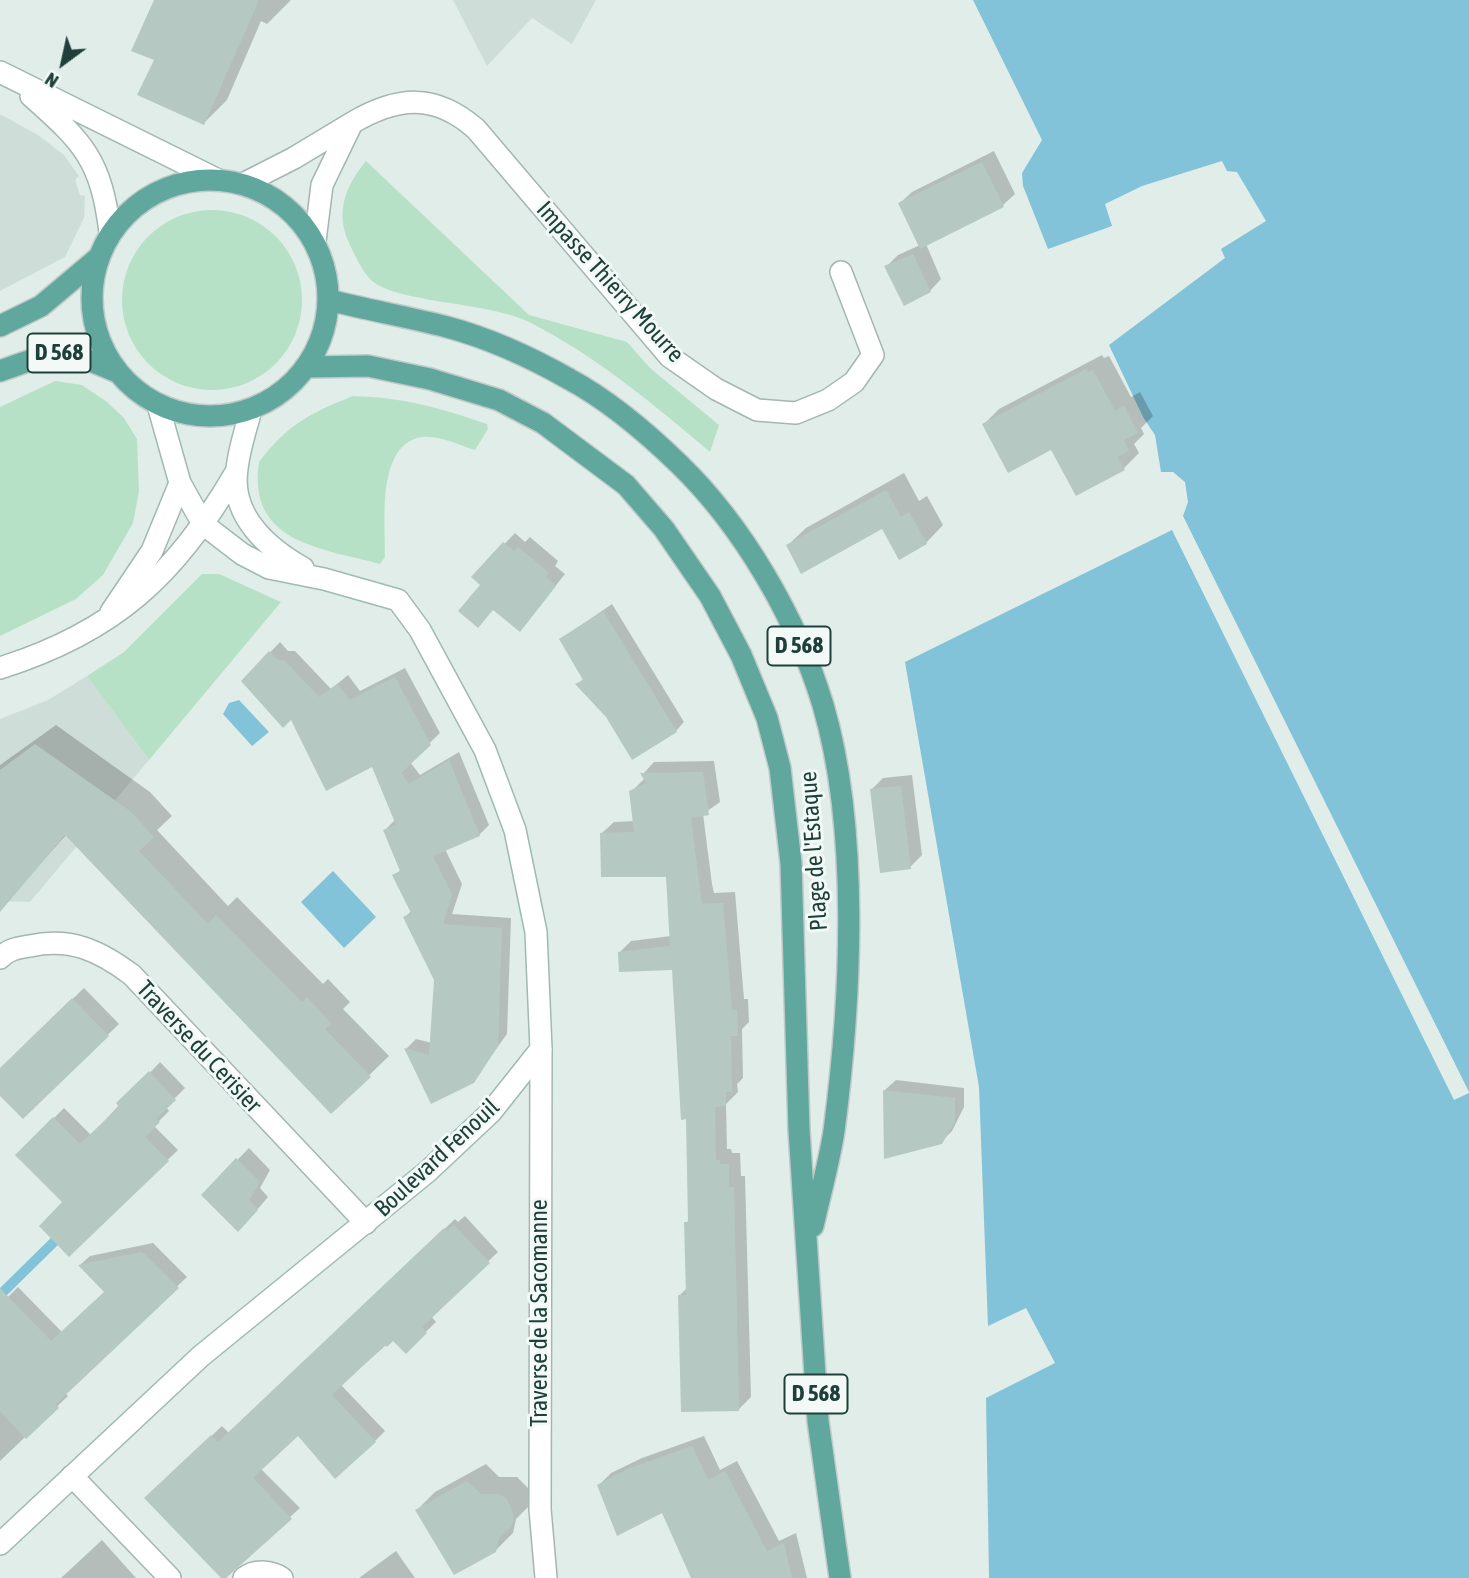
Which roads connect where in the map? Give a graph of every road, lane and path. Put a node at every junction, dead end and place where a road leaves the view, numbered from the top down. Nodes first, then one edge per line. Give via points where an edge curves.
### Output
1 (6, 75) edge
2 (352, 123) junction
3 (216, 179) junction
4 (243, 184) junction
5 (110, 232) junction
6 (315, 240) junction
7 (97, 258) junction
8 (841, 272) dead end
9 (329, 300) junction
10 (0, 326) edge
11 (307, 368) junction
12 (0, 371) edge
13 (117, 372) junction
14 (158, 405) junction
15 (251, 410) junction
16 (236, 472) junction
17 (180, 483) junction
18 (202, 524) junction
19 (324, 579) junction
20 (106, 619) junction
21 (0, 668) edge
22 (3, 952) edge
23 (541, 1049) junction
24 (366, 1223) junction
25 (808, 1249) junction
26 (72, 1476) junction
27 (835, 1538) junction
28 (0, 1545) edge
29 (170, 1578) edge
30 (244, 1578) edge
31 (282, 1578) edge
32 (546, 1578) edge
33 (840, 1578) edge
34 (850, 1578) edge

1 - 3 street
1 - 5 street via 78,138 98,174
2 - 4 street, Impasse Thierry Mourre
2 - 6 street via 322,185
2 - 8 street, Impasse Thierry Mourre via 410,101 458,113 670,357 757,410 796,412 828,400 854,382 873,355
3 - 4 main road
3 - 5 main road via 175,184 138,202
4 - 6 main road via 285,205
5 - 7 main road
6 - 9 main road via 326,269
7 - 10 main road, D 568 via 41,306
7 - 13 main road via 91,298 98,337
9 - 11 main road via 323,335
9 - 25 main road, Plage de l'Estaque / D 568 via 449,328 571,379 615,408 707,491 757,559 822,704 835,765 847,870 846,985 834,1132
11 - 15 main road via 282,393
11 - 25 main road, Plage de l'Estaque / D 568 via 368,366 430,379 499,400 543,423 626,485 664,529 710,596 767,718 780,768 791,863 799,1129
12 - 13 main road, D 568 via 54,352 85,357
13 - 14 main road
14 - 15 main road via 204,417
14 - 17 street
15 - 16 street
16 - 18 street
16 - 19 street via 243,513 260,537 275,552
17 - 18 street
17 - 20 street via 152,551
18 - 19 street via 269,568
18 - 20 street via 139,598
19 - 23 street via 398,600 420,630 485,750 515,830 537,932
20 - 21 street via 46,653
22 - 24 street, Traverse du Cerisier via 49,941 80,945 132,975
23 - 24 street, Boulevard Fenouil via 491,1112
23 - 32 street, Traverse de la Sacomanne via 540,1509
24 - 26 street, Boulevard Fenouil via 201,1356
25 - 27 main road, Plage de l'Estaque / D 568 via 818,1421
26 - 28 street, Boulevard Fenouil
26 - 29 street
27 - 33 main road, Plage de l'Estaque / D 568
27 - 34 main road, Plage de l'Estaque / D 568
30 - 31 street via 272,1572

